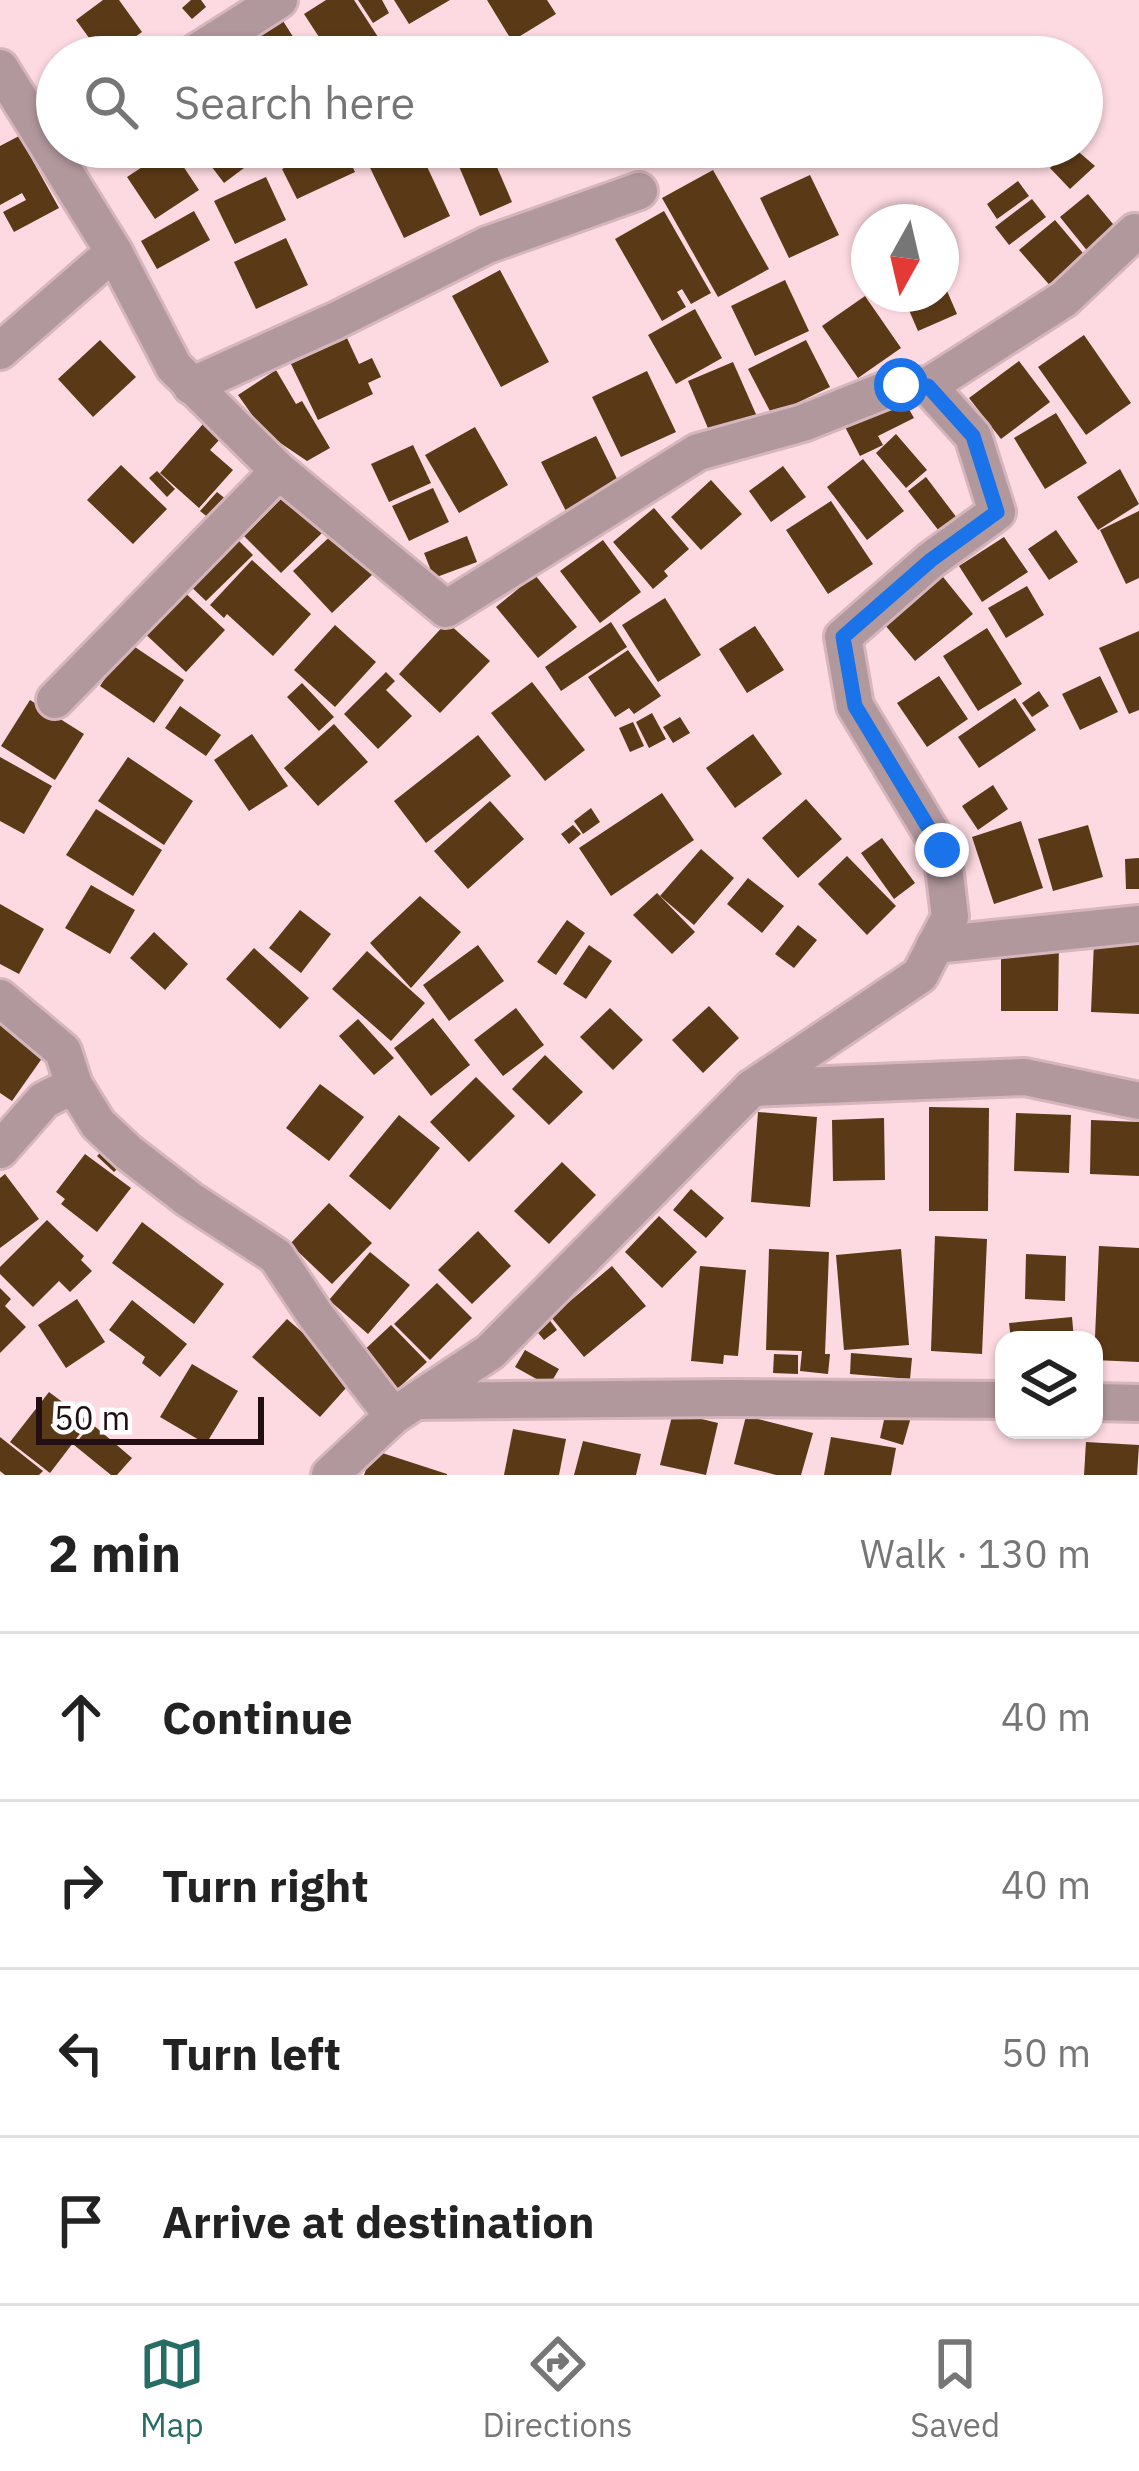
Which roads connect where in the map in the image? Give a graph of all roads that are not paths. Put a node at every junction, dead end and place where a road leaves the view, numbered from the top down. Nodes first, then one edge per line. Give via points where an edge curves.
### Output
1 (279, 0) edge
2 (222, 36) edge
3 (0, 68) edge
4 (36, 116) edge
5 (68, 168) edge
6 (639, 191) dead end
7 (1136, 232) dead end
8 (114, 252) junction
9 (0, 351) edge
10 (191, 386) junction
11 (928, 386) junction
12 (280, 471) junction
13 (55, 700) dead end
14 (1139, 925) edge
15 (935, 945) junction
16 (0, 998) edge
17 (74, 1085) junction
18 (752, 1088) junction
19 (1139, 1101) edge
20 (0, 1150) edge
21 (995, 1400) edge
22 (1103, 1402) edge
23 (1139, 1402) edge
24 (405, 1408) junction
25 (330, 1475) edge

1 - 2 street
3 - 4 street
5 - 8 street
6 - 10 street via 487,245
7 - 11 street via 1064,298
8 - 9 street
8 - 10 street
10 - 12 street
11 - 12 street via 901,385 698,452 446,609
11 - 15 street via 973,436 997,512 843,637 855,706 942,850 950,917
12 - 13 street
14 - 15 street
15 - 18 street via 920,975
16 - 17 street via 63,1051
17 - 20 street via 44,1100
17 - 24 street via 129,1153 276,1256 316,1316
18 - 19 street via 1025,1077
18 - 24 street via 490,1352
21 - 24 street via 729,1397
22 - 23 street
24 - 25 street

